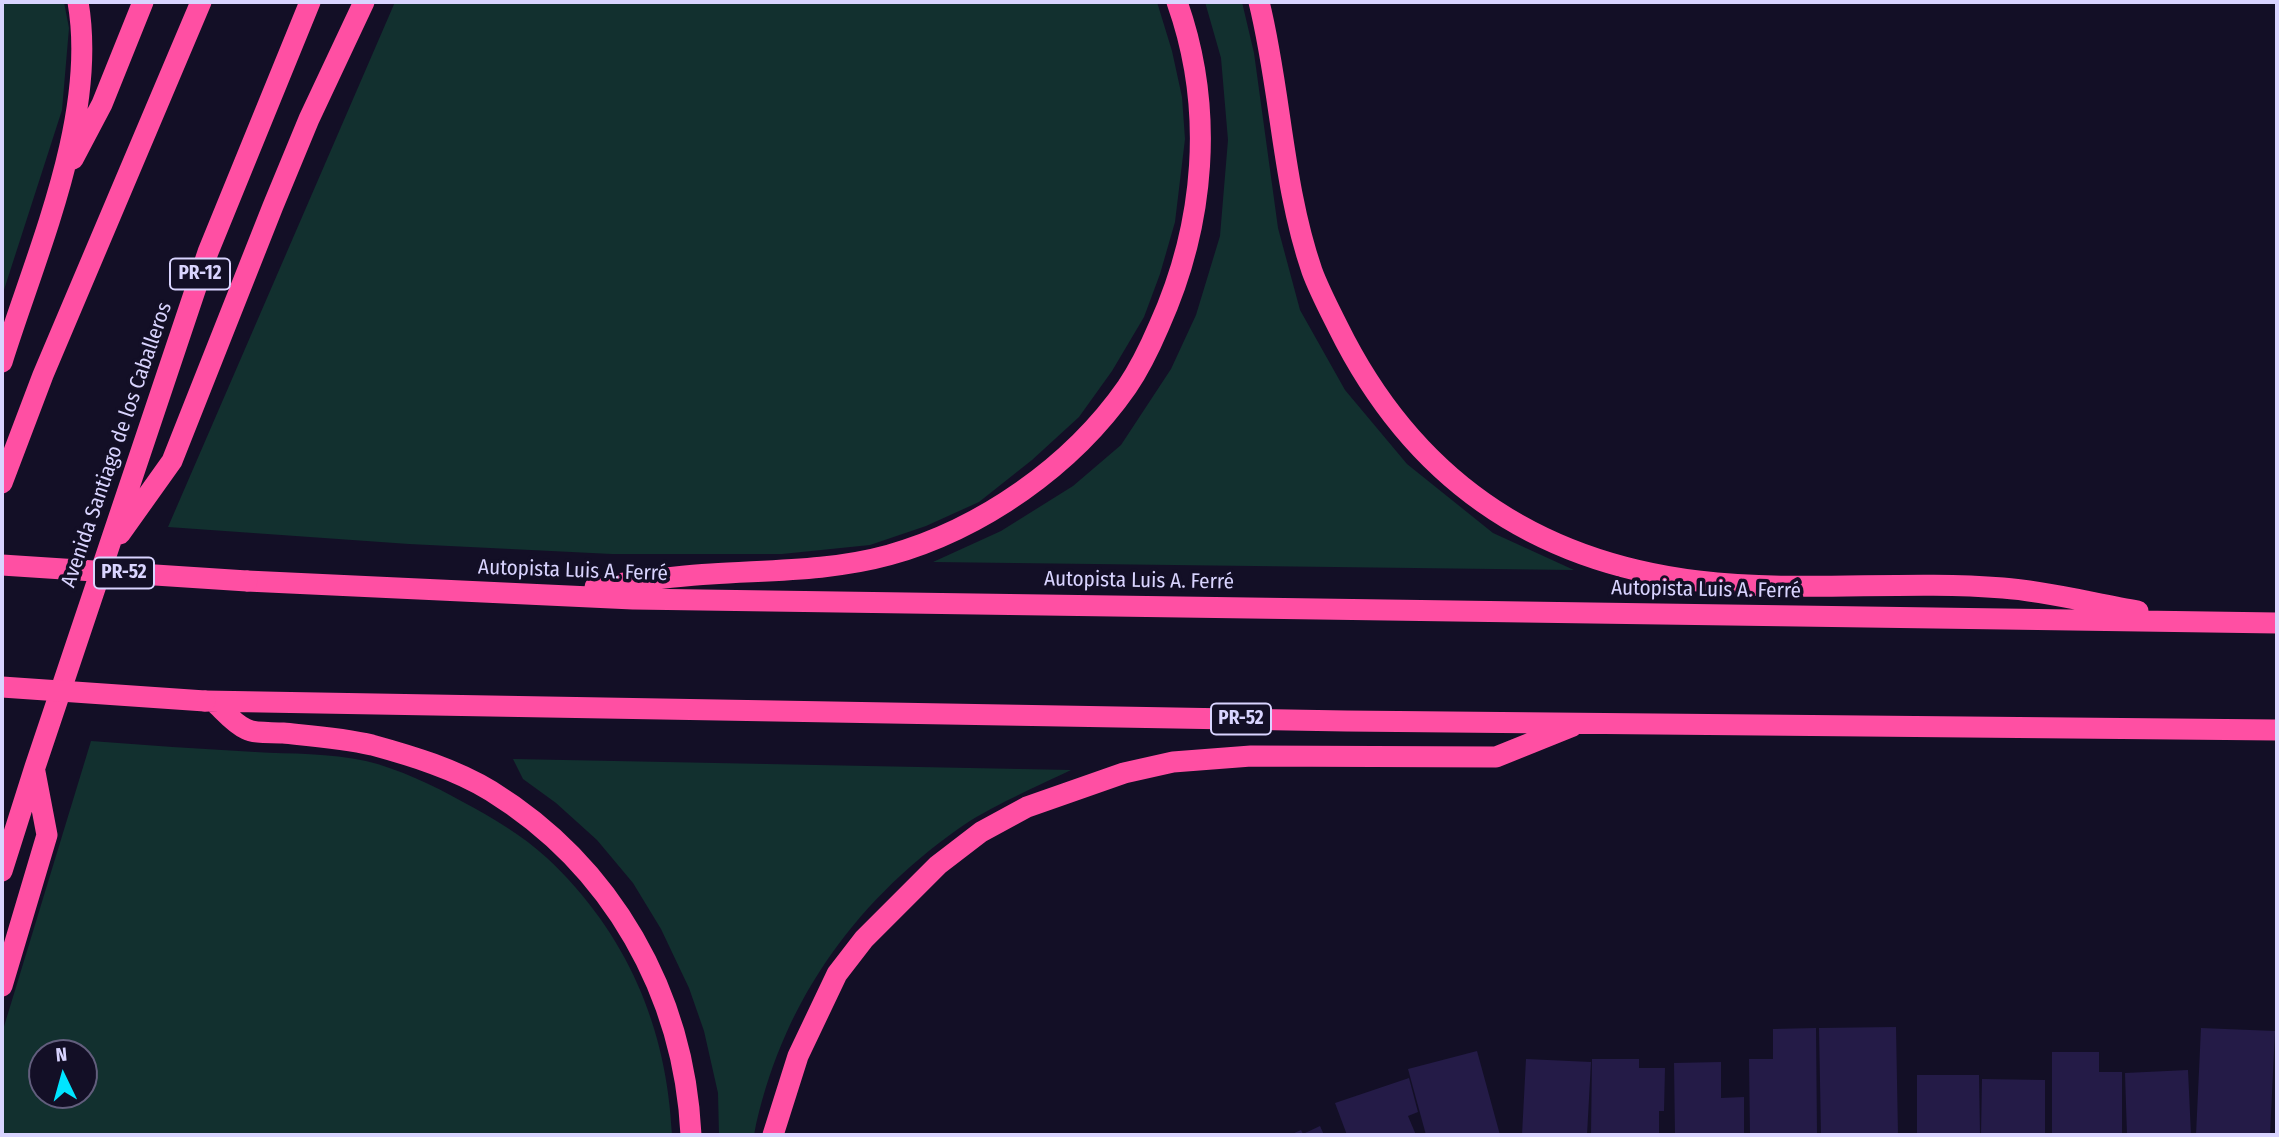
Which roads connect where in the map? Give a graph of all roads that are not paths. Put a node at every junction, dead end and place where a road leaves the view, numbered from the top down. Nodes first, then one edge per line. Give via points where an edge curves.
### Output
1 (78, 2) edge
2 (143, 2) edge
3 (201, 2) edge
4 (310, 2) edge
5 (364, 2) edge
6 (1177, 2) edge
7 (1259, 2) edge
8 (60, 186) junction
9 (2, 362) edge
10 (2, 483) edge
11 (107, 552) junction
12 (2, 565) edge
13 (531, 594) junction
14 (2202, 622) junction
15 (2277, 623) edge
16 (2, 687) edge
17 (209, 701) junction
18 (1583, 722) junction
19 (2277, 730) edge
20 (34, 767) junction
21 (2, 870) edge
22 (2, 986) edge
23 (691, 1135) edge
24 (773, 1135) edge

1 - 8 highway via 83,52 79,99
2 - 8 highway via 102,104
3 - 10 highway
4 - 11 highway, Avenida Santiago de los Caballeros / PR-12 via 208,252
5 - 11 highway via 309,119 172,461
6 - 13 highway via 1195,70 1201,116 1195,219 1169,304 1141,364 1101,419 1062,460 979,518 891,555 806,570 709,574
7 - 14 highway via 1275,72 1294,200 1323,297 1368,383 1393,419 1425,455 1501,514 1575,550 1658,575 1747,584 2005,588
8 - 9 highway
11 - 20 highway, Avenida Santiago de los Caballeros / PR-12
12 - 13 highway, Autopista Luis A. Ferré / PR-52, bridge
13 - 14 highway, Autopista Luis A. Ferré / PR-52
14 - 15 highway, Autopista Luis A. Ferré / PR-52
16 - 17 highway, PR-52, bridge
17 - 18 highway, PR-52
17 - 23 highway via 247,730 358,742 452,772 490,790 551,837 609,900 646,960 680,1055
18 - 19 highway, PR-52
18 - 24 highway via 1496,757 1251,756 1172,762 1027,807 981,832 938,864 836,974 798,1056
20 - 21 highway, Avenida Santiago de los Caballeros / PR-12
20 - 22 highway via 47,835

